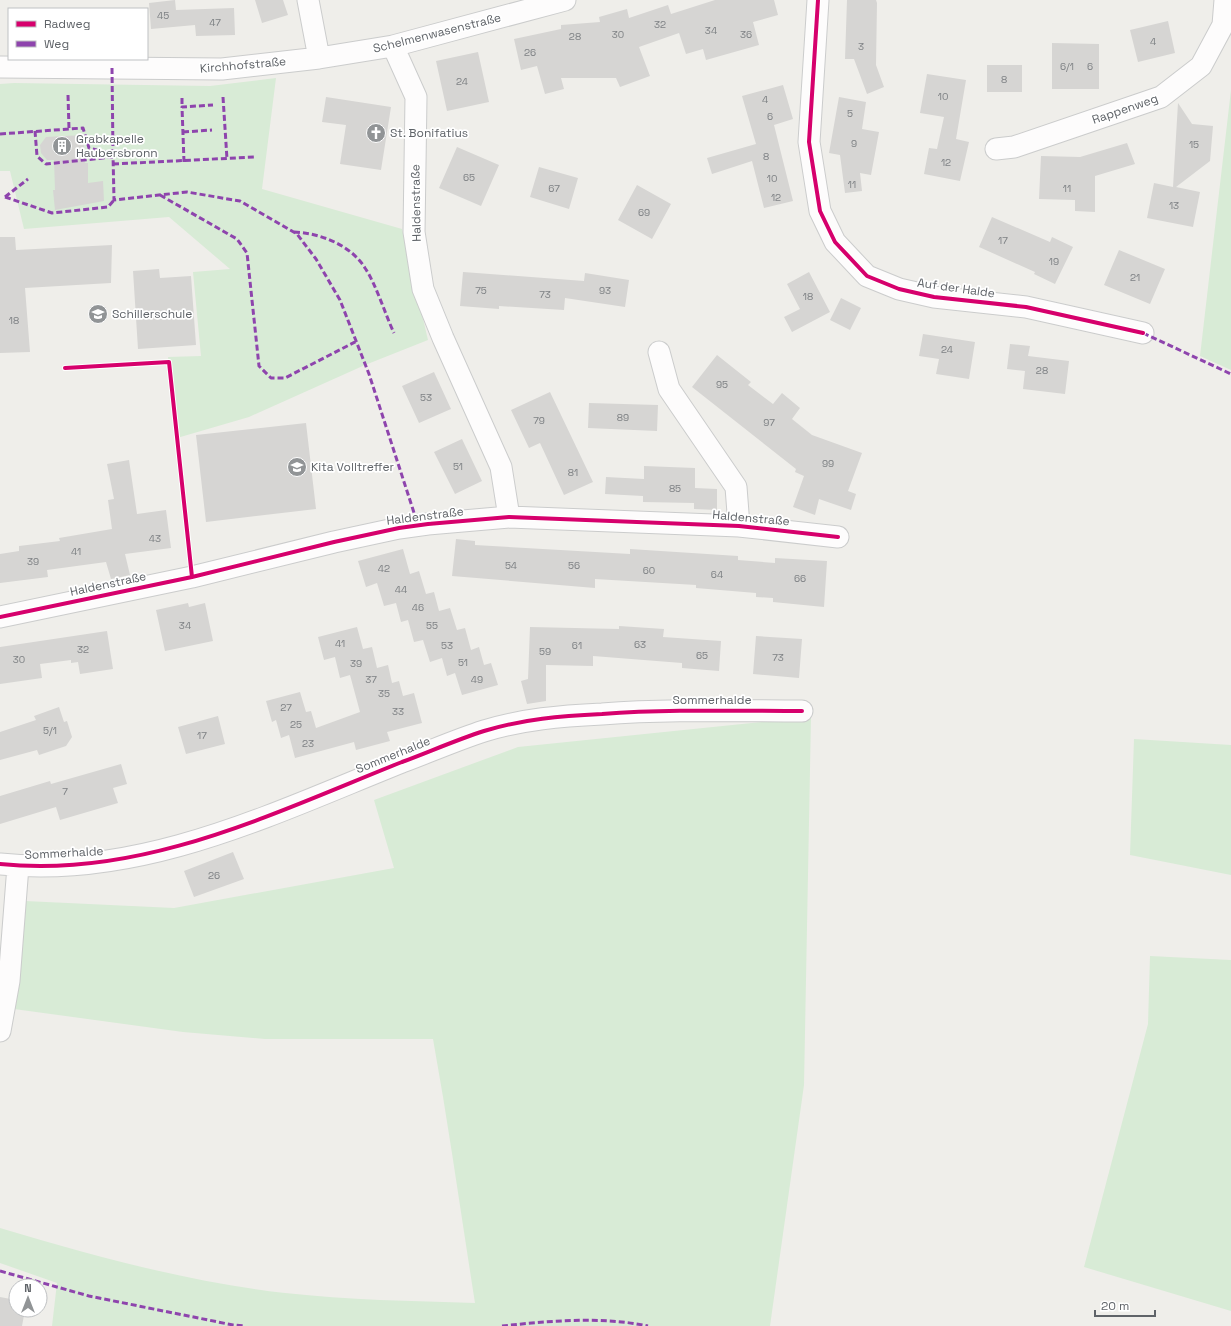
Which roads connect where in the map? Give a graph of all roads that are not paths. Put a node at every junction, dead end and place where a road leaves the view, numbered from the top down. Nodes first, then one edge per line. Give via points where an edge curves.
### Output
1 (308, 0) edge
2 (564, 0) edge
3 (818, 0) edge
4 (1225, 0) edge
5 (393, 46) junction
6 (319, 58) junction
7 (0, 67) edge
8 (996, 149) dead end
9 (1143, 333) dead end
10 (659, 352) dead end
11 (509, 517) junction
12 (739, 526) junction
13 (838, 537) dead end
14 (0, 617) edge
15 (802, 711) dead end
16 (9, 865) edge
17 (0, 1031) edge

1 - 6 street
2 - 5 street, Schelmenwasenstraße
3 - 9 street, Auf der Halde via 809,142 820,211 835,242 868,276 899,289 934,297 1026,308
4 - 8 street, Rappenweg via 1223,25 1201,66 1161,97 1014,147
5 - 6 street, Schelmenwasenstraße
5 - 11 street, Haldenstraße via 416,97 414,232 424,289 443,338 501,467
6 - 7 street, Kirchhofstraße via 222,69
10 - 12 street, Haldenstraße via 670,389 736,487
11 - 12 street, Haldenstraße
11 - 14 street, Haldenstraße via 399,528 192,577
12 - 13 street, Haldenstraße
15 - 16 street, Sommerhalde via 659,710 525,720 483,731 232,830 175,847 96,864
16 - 17 street via 9,981

